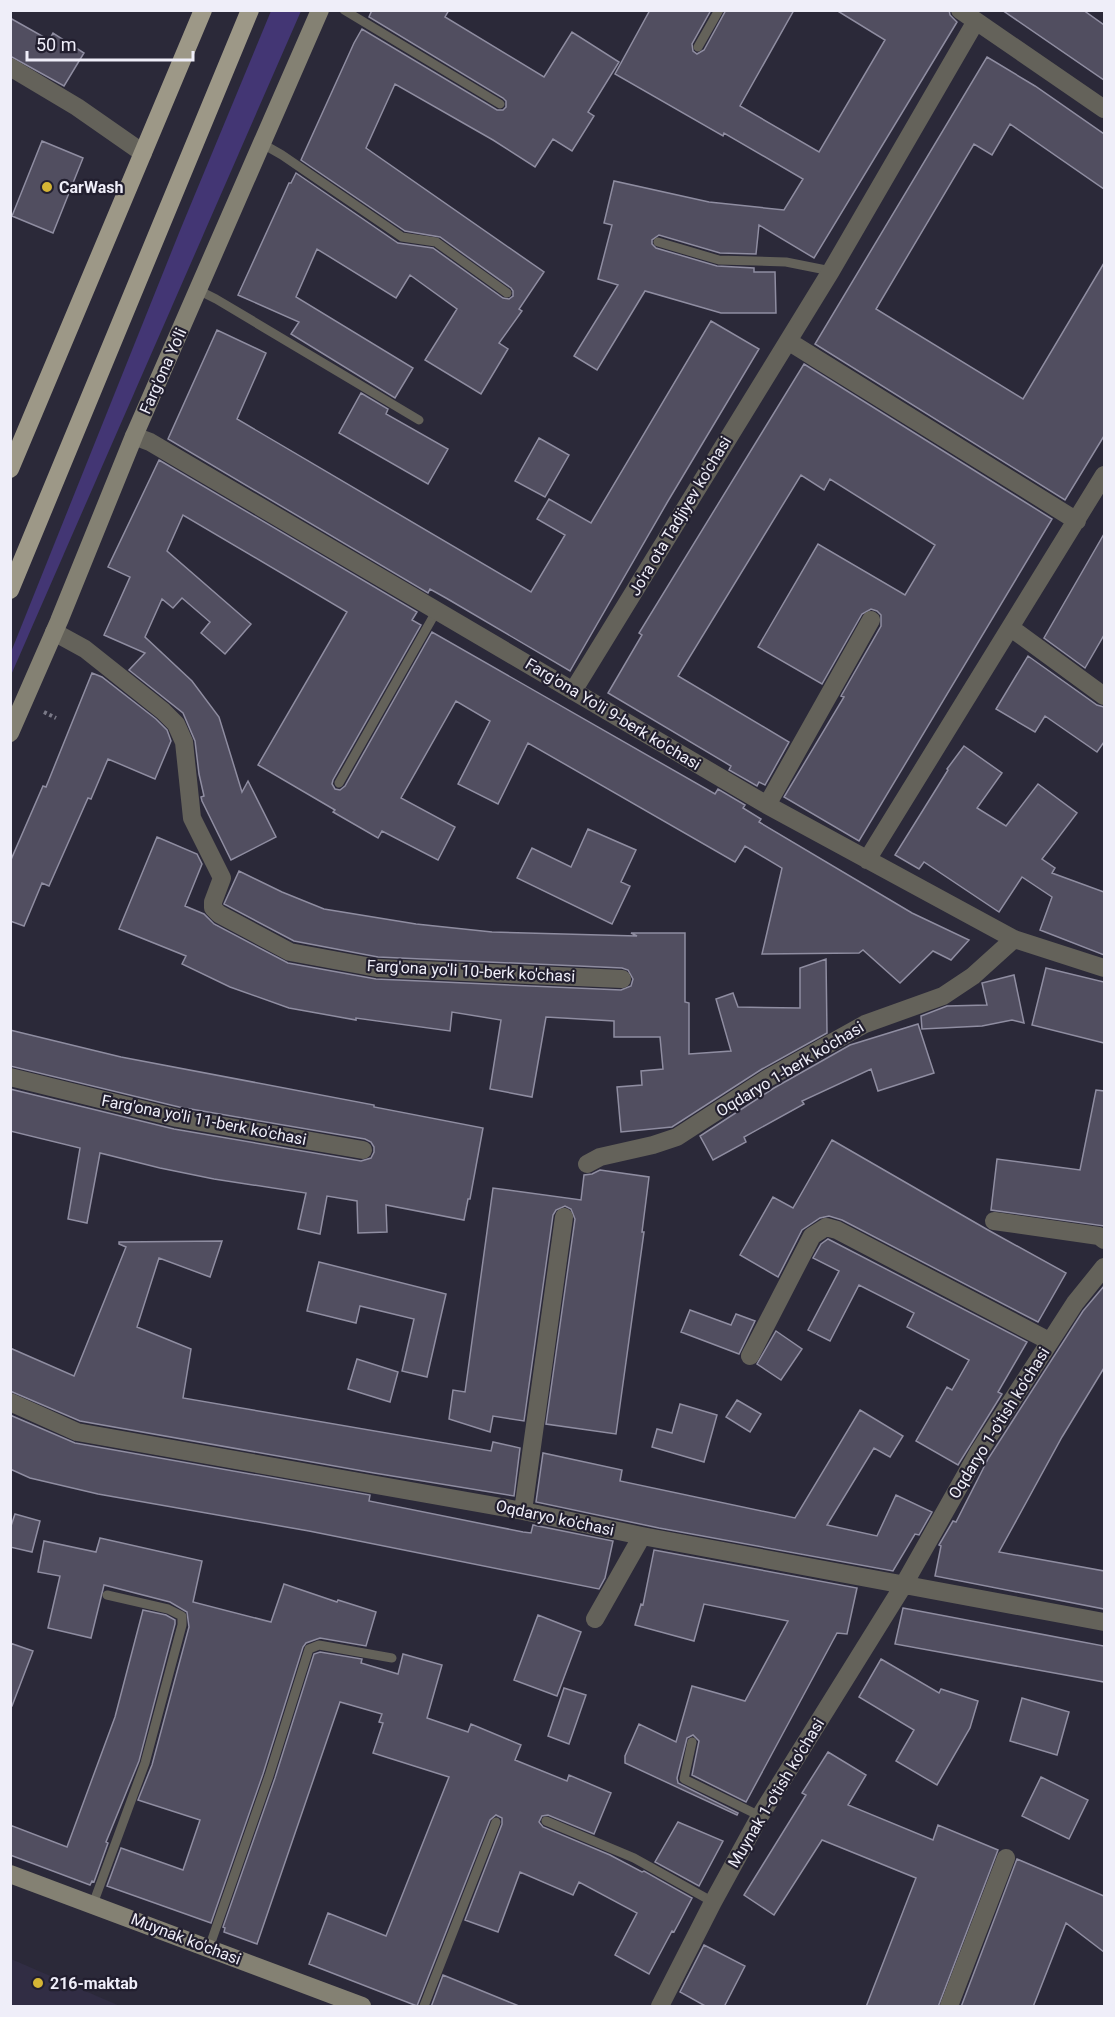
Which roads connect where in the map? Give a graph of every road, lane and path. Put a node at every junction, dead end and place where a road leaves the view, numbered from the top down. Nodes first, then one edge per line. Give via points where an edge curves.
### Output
1 (203, 10) edge
2 (250, 10) edge
3 (320, 10) edge
4 (344, 10) edge
5 (719, 10) edge
6 (960, 10) edge
7 (976, 21) junction
8 (698, 46) dead end
9 (10, 67) edge
10 (500, 104) dead end
11 (1104, 109) edge
12 (261, 143) junction
13 (143, 153) junction
14 (658, 242) dead end
15 (831, 271) junction
16 (198, 290) junction
17 (507, 293) dead end
18 (788, 341) junction
19 (418, 420) dead end
20 (134, 436) junction
21 (10, 469) edge
22 (1104, 474) edge
23 (1077, 521) junction
24 (10, 590) edge
25 (437, 610) junction
26 (871, 620) dead end
27 (1011, 628) junction
28 (54, 632) junction
29 (573, 691) junction
30 (1104, 696) edge
31 (44, 712) dead end
32 (56, 717) dead end
33 (10, 733) edge
34 (339, 783) dead end
35 (767, 805) junction
36 (867, 860) junction
37 (1014, 939) junction
38 (1104, 969) edge
39 (622, 979) dead end
40 (10, 1077) edge
41 (363, 1150) dead end
42 (587, 1164) dead end
43 (564, 1217) dead end
44 (994, 1221) dead end
45 (1104, 1240) edge
46 (1104, 1267) edge
47 (1049, 1341) junction
48 (750, 1356) dead end
49 (10, 1402) edge
50 (523, 1510) junction
51 (642, 1536) junction
52 (903, 1586) junction
53 (107, 1595) dead end
54 (595, 1618) dead end
55 (1104, 1622) edge
56 (392, 1658) dead end
57 (692, 1742) dead end
58 (760, 1816) junction
59 (546, 1821) dead end
60 (496, 1822) dead end
61 (1006, 1858) dead end
62 (10, 1874) edge
63 (713, 1902) junction
64 (93, 1904) junction
65 (209, 1948) junction
66 (362, 2007) edge
67 (424, 2007) edge
68 (660, 2007) edge
69 (949, 2007) edge

1 - 13 main road
2 - 24 main road
3 - 12 street, Farg'ona Yo'li
4 - 10 lane
5 - 8 lane
6 - 7 street
7 - 11 street
7 - 15 street, Jo'ra ota Tadjiyev ko'chasi
9 - 13 street
12 - 16 street, Farg'ona Yo'li
12 - 17 lane via 402,237 436,242
13 - 21 main road
14 - 15 lane via 719,260 786,262
15 - 18 street, Jo'ra ota Tadjiyev ko'chasi
16 - 19 lane
16 - 20 street, Farg'ona Yo'li
18 - 23 street
18 - 29 street, Jo'ra ota Tadjiyev ko'chasi
20 - 25 street, Farg'ona Yo'li 9-berk ko'chasi
20 - 28 street, Farg'ona Yo'li
22 - 23 street
23 - 27 street
25 - 29 street, Farg'ona Yo'li 9-berk ko'chasi
25 - 34 lane
26 - 35 street
27 - 30 street
27 - 36 street
28 - 33 street, Farg'ona Yo'li
28 - 39 street, Farg'ona yo'li 10-berk ko'chasi via 85,649 176,724 184,742 192,818 222,878 213,902 219,914 290,952 377,968
29 - 35 street, Farg'ona Yo'li 9-berk ko'chasi
31 - 32 path
35 - 36 street, Farg'ona Yo'li 9-berk ko'chasi
36 - 37 street, Farg'ona Yo'li 9-berk ko'chasi
37 - 38 street, Farg'ona Yo'li 9-berk ko'chasi
37 - 42 street, Oqdaryo 1-berk ko'chasi via 944,996 865,1024 768,1078 677,1137
40 - 41 street, Farg'ona yo'li 11-berk ko'chasi via 177,1118
43 - 50 street
44 - 45 street via 1099,1236
46 - 47 street, Oqdaryo 1-o'tish ko'chasi
47 - 48 street via 826,1227 812,1236
47 - 52 street, Oqdaryo 1-o'tish ko'chasi via 978,1453
49 - 50 street, Oqdaryo ko'chasi via 77,1432
50 - 51 street, Oqdaryo ko'chasi
51 - 52 street, Oqdaryo ko'chasi
51 - 54 street
52 - 55 street, Oqdaryo ko'chasi
52 - 58 street, Muynak 1-o'tish ko'chasi
53 - 64 lane via 168,1609 182,1616 182,1625 145,1763
56 - 65 lane via 319,1645 309,1649
57 - 58 lane via 684,1779
58 - 63 street, Muynak 1-o'tish ko'chasi
59 - 63 lane via 634,1858
60 - 67 lane
61 - 69 street
62 - 64 street, Muynak ko'chasi
63 - 68 street, Muynak 1-o'tish ko'chasi
64 - 65 street, Muynak ko'chasi
65 - 66 street, Muynak ko'chasi

